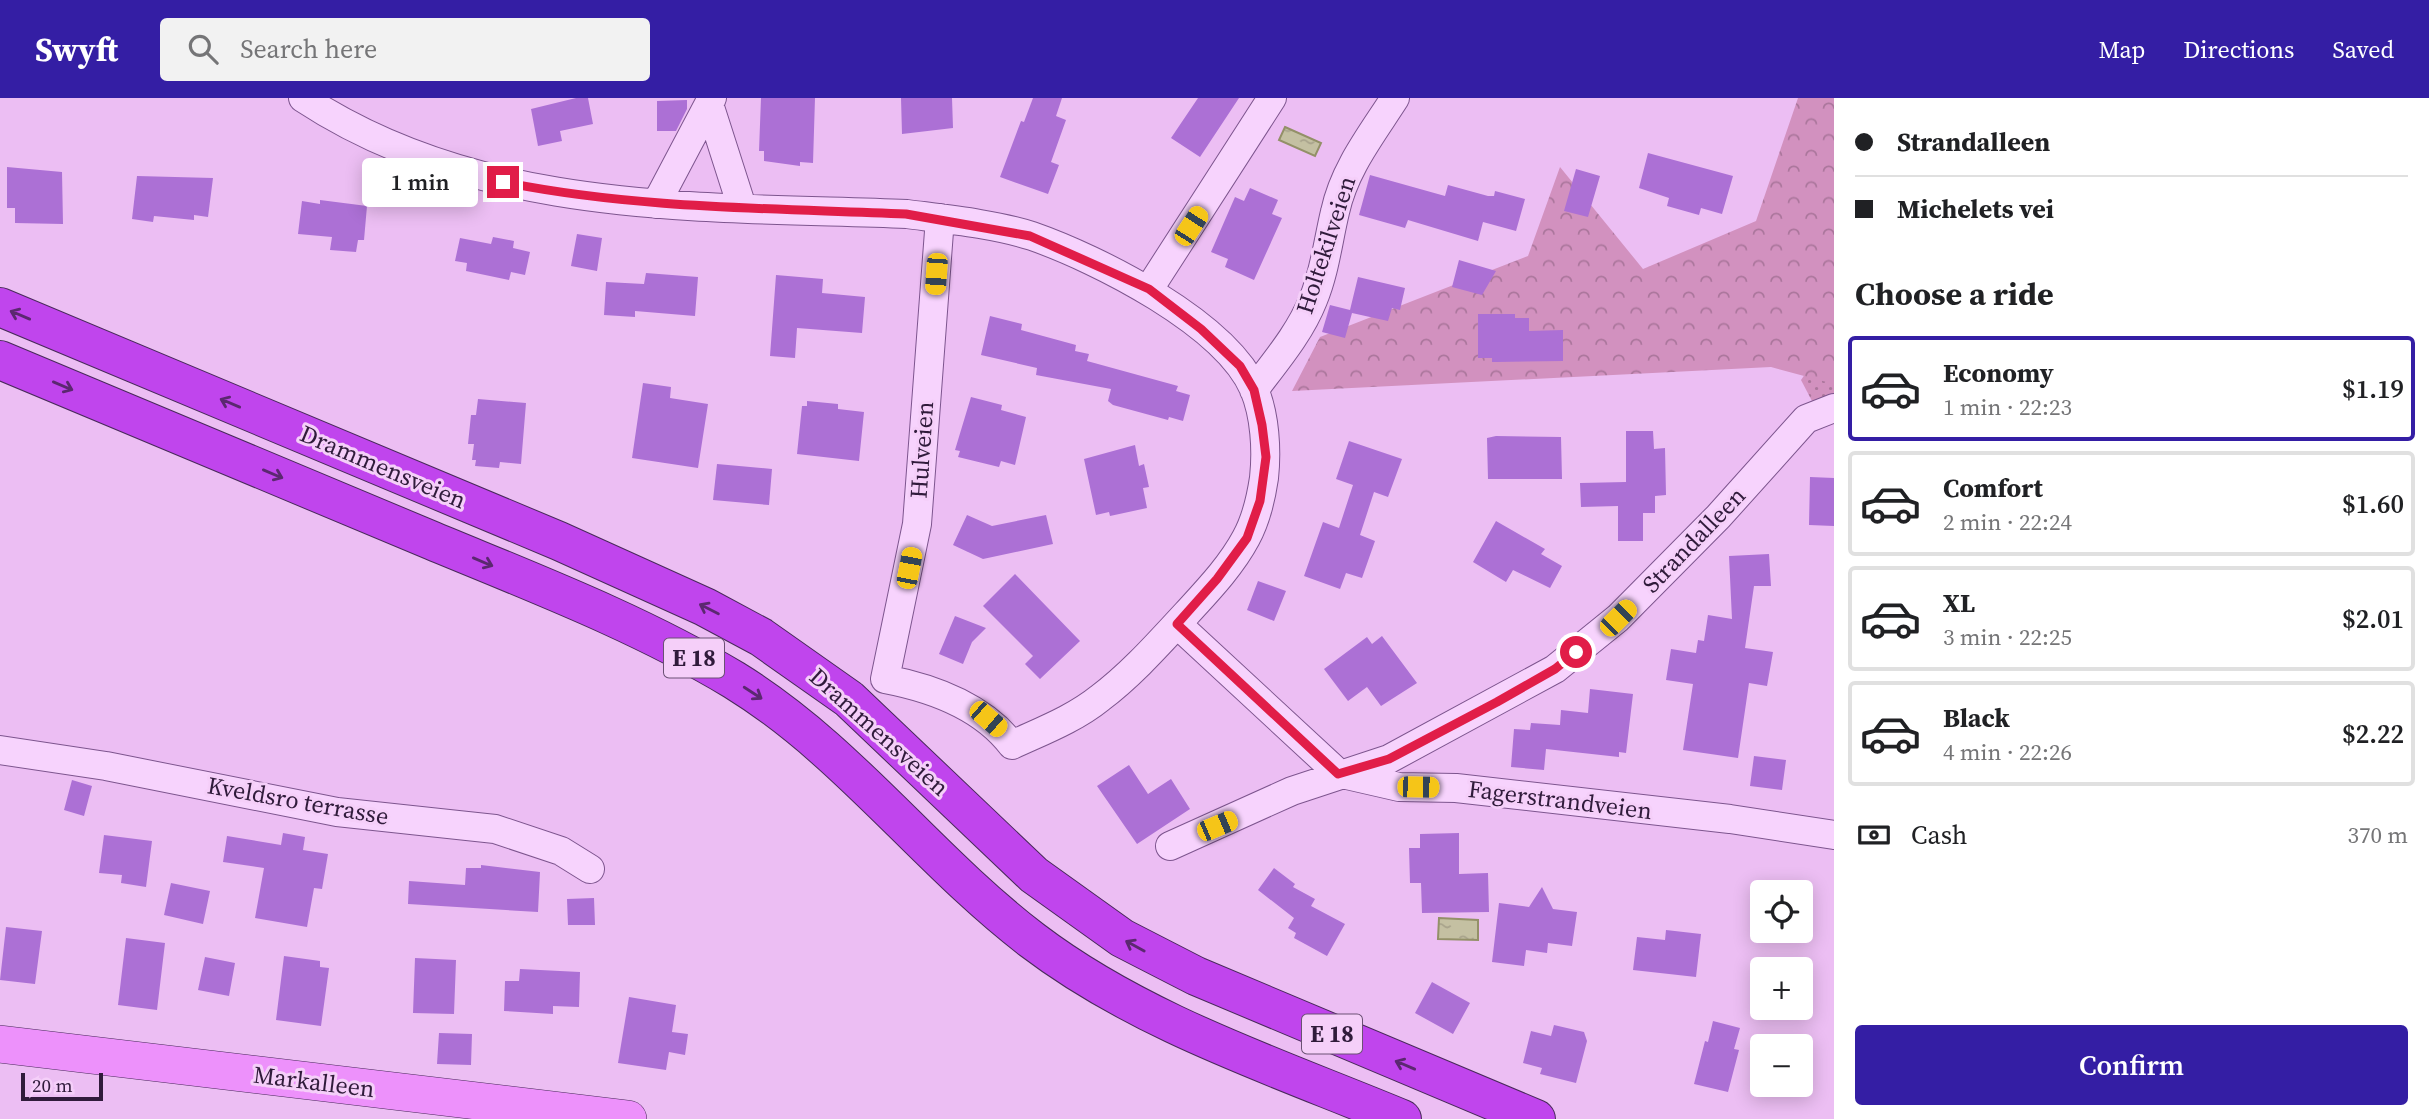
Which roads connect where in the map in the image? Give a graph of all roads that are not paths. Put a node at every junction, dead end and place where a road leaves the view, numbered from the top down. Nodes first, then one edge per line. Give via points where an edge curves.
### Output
1 (303, 98) edge
2 (1272, 98) edge
3 (1395, 98) edge
4 (710, 101) edge
5 (656, 204) junction
6 (742, 208) junction
7 (940, 218) junction
8 (1149, 289) junction
9 (0, 307) edge
10 (0, 360) edge
11 (1254, 390) junction
12 (1834, 408) edge
13 (1177, 624) junction
14 (885, 679) joint
15 (0, 750) edge
16 (1338, 774) junction
17 (1834, 835) edge
18 (1170, 846) dead end
19 (590, 869) dead end
20 (0, 1044) edge
21 (628, 1119) edge
22 (1402, 1119) edge
23 (1536, 1119) edge

1 - 5 street via 390,145 451,167 566,195
2 - 8 street
3 - 11 street, Holtekilveien via 1352,164 1335,210 1330,246 1313,301
4 - 5 street
4 - 6 street
5 - 6 street
6 - 7 street
7 - 8 street via 1030,236
7 - 14 street, Hulveien via 917,524
8 - 11 street via 1240,366
23 -> 9 highway, Drammensveien / E 18 via 1196,976 1122,938 1034,875 849,699 761,637 705,607
10 -> 22 highway, Drammensveien / E 18 via 544,587 682,651 734,680 818,740 969,886 1065,964 1173,1023
11 - 13 street via 1266,457 1260,501 1247,538
12 - 16 street, Strandalleen via 1806,419 1618,618 1555,669 1389,759
13 - 14 street, Drammensveien via 1100,699 1012,745 988,719 967,708 909,683
13 - 16 street
15 - 19 street, Kveldsro terrasse via 337,812 495,829 561,851
16 - 17 street, Fagerstrandveien via 1399,787 1456,788
16 - 18 street, Strandalleen
20 - 21 main road, Markalleen

